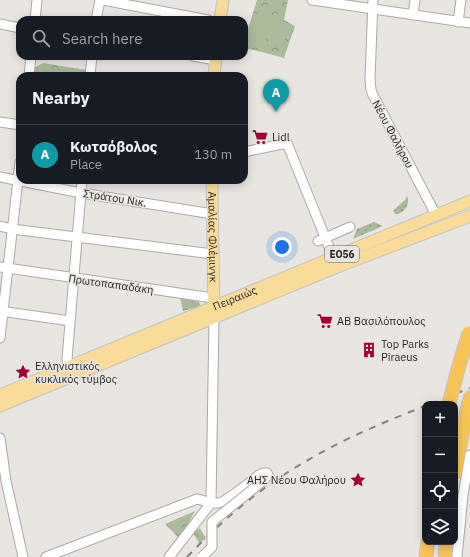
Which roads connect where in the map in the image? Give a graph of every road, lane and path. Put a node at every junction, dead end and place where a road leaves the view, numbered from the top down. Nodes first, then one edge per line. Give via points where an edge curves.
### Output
1 (38, 0) edge
2 (100, 0) edge
3 (103, 0) edge
4 (223, 0) edge
5 (312, 0) edge
6 (414, 0) edge
7 (461, 0) edge
8 (373, 5) edge
9 (413, 15) junction
10 (36, 16) edge
11 (97, 16) edge
12 (187, 16) edge
13 (221, 16) edge
14 (458, 22) junction
15 (0, 24) edge
16 (470, 24) edge
17 (16, 27) edge
18 (31, 60) edge
19 (92, 60) edge
20 (215, 60) edge
21 (29, 72) edge
22 (90, 72) edge
23 (214, 72) edge
24 (0, 122) edge
25 (16, 125) edge
26 (248, 151) edge
27 (0, 178) edge
28 (16, 181) edge
29 (18, 184) edge
30 (34, 184) edge
31 (82, 184) edge
32 (212, 184) edge
33 (81, 193) junction
34 (470, 201) edge
35 (213, 214) junction
36 (436, 215) junction
37 (470, 216) edge
38 (0, 226) edge
39 (350, 227) dead end
40 (12, 229) junction
41 (78, 237) junction
42 (321, 239) junction
43 (213, 254) junction
44 (333, 257) junction
45 (4, 268) edge
46 (74, 278) junction
47 (214, 308) junction
48 (2, 312) edge
49 (70, 321) junction
50 (470, 329) edge
51 (0, 338) edge
52 (69, 366) junction
53 (0, 395) edge
54 (470, 398) edge
55 (450, 401) edge
56 (0, 406) edge
57 (0, 438) edge
58 (470, 455) edge
59 (458, 456) edge
60 (466, 495) edge
61 (211, 503) junction
62 (428, 545) edge
63 (446, 545) edge
64 (22, 557) edge
65 (46, 557) edge
66 (169, 557) edge
67 (202, 557) edge
68 (426, 557) edge
69 (445, 557) edge
70 (456, 557) edge

1 - 10 street
2 - 11 street
3 - 12 street
4 - 13 main road
5 - 8 street
6 - 9 street
7 - 14 street
8 - 9 street
8 - 36 street, Νέου Φαλήρου via 371,90
9 - 14 street
14 - 16 street
15 - 17 street
18 - 21 street
19 - 22 street
20 - 23 main road
24 - 25 street
26 - 42 street via 287,143
27 - 28 street, Στράτου Νικ.
29 - 40 street
30 - 33 street, Στράτου Νικ.
31 - 33 street
32 - 35 main road, Αμαλίας Φλέμινγκ
33 - 35 street, Στράτου Νικ.
33 - 41 street
34 - 36 main road, Πειραιώς / ΕΟ56
35 - 43 main road, Αμαλίας Φλέμινγκ
36 - 44 main road, Πειραιώς / ΕΟ56
37 - 47 main road, Πειραιώς / ΕΟ56 via 337,267
38 - 40 street
39 - 42 street
40 - 41 street
40 - 45 street
41 - 43 street
41 - 46 street
42 - 44 street
43 - 47 main road, Αμαλίας Φλέμινγκ
44 - 47 main road, Πειραιώς / ΕΟ56
45 - 46 street, Πρωτοπαπαδάκη
45 - 48 street
46 - 47 street, Πρωτοπαπαδάκη
46 - 49 street
47 - 52 main road, Πειραιώς / ΕΟ56
47 - 56 main road, Πειραιώς / ΕΟ56
47 - 61 street
48 - 49 street
48 - 51 street
49 - 52 street via 67,359
50 - 55 highway, bridge
52 - 53 main road, Πειραιώς / ΕΟ56
54 - 59 highway
57 - 64 street
58 - 60 street
60 - 70 street
61 - 65 street via 196,499
61 - 66 street
61 - 67 street, bridge via 220,503 259,475 268,474 266,479 212,522 212,547
62 - 68 highway
63 - 69 highway

